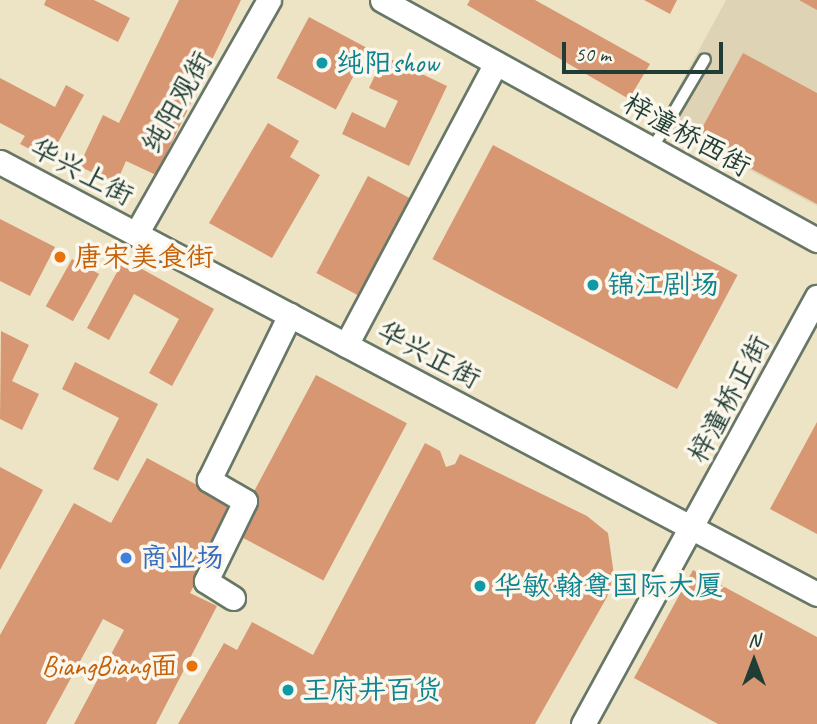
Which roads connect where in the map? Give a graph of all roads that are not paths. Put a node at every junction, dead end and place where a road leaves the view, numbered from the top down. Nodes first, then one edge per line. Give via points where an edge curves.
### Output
1 (269, 0) edge
2 (382, 0) edge
3 (705, 60) dead end
4 (496, 63) junction
5 (652, 149) junction
6 (0, 162) edge
7 (136, 234) junction
8 (817, 240) edge
9 (817, 297) edge
10 (290, 315) junction
11 (346, 345) junction
12 (693, 528) junction
13 (817, 594) edge
14 (233, 598) dead end
15 (583, 724) edge

1 - 7 street, 纯阳观街
2 - 4 street, 梓潼桥西街
3 - 5 lane
4 - 5 street, 梓潼桥西街
4 - 11 street
5 - 8 street, 梓潼桥西街
6 - 7 street, 华兴上街
7 - 10 street, 华兴正街
9 - 12 street, 梓潼桥正街
10 - 11 street, 华兴正街
10 - 14 street via 209,480 246,501 206,580
11 - 12 street, 华兴正街
12 - 13 street, 华兴正街
12 - 15 street, 梓潼桥正街

